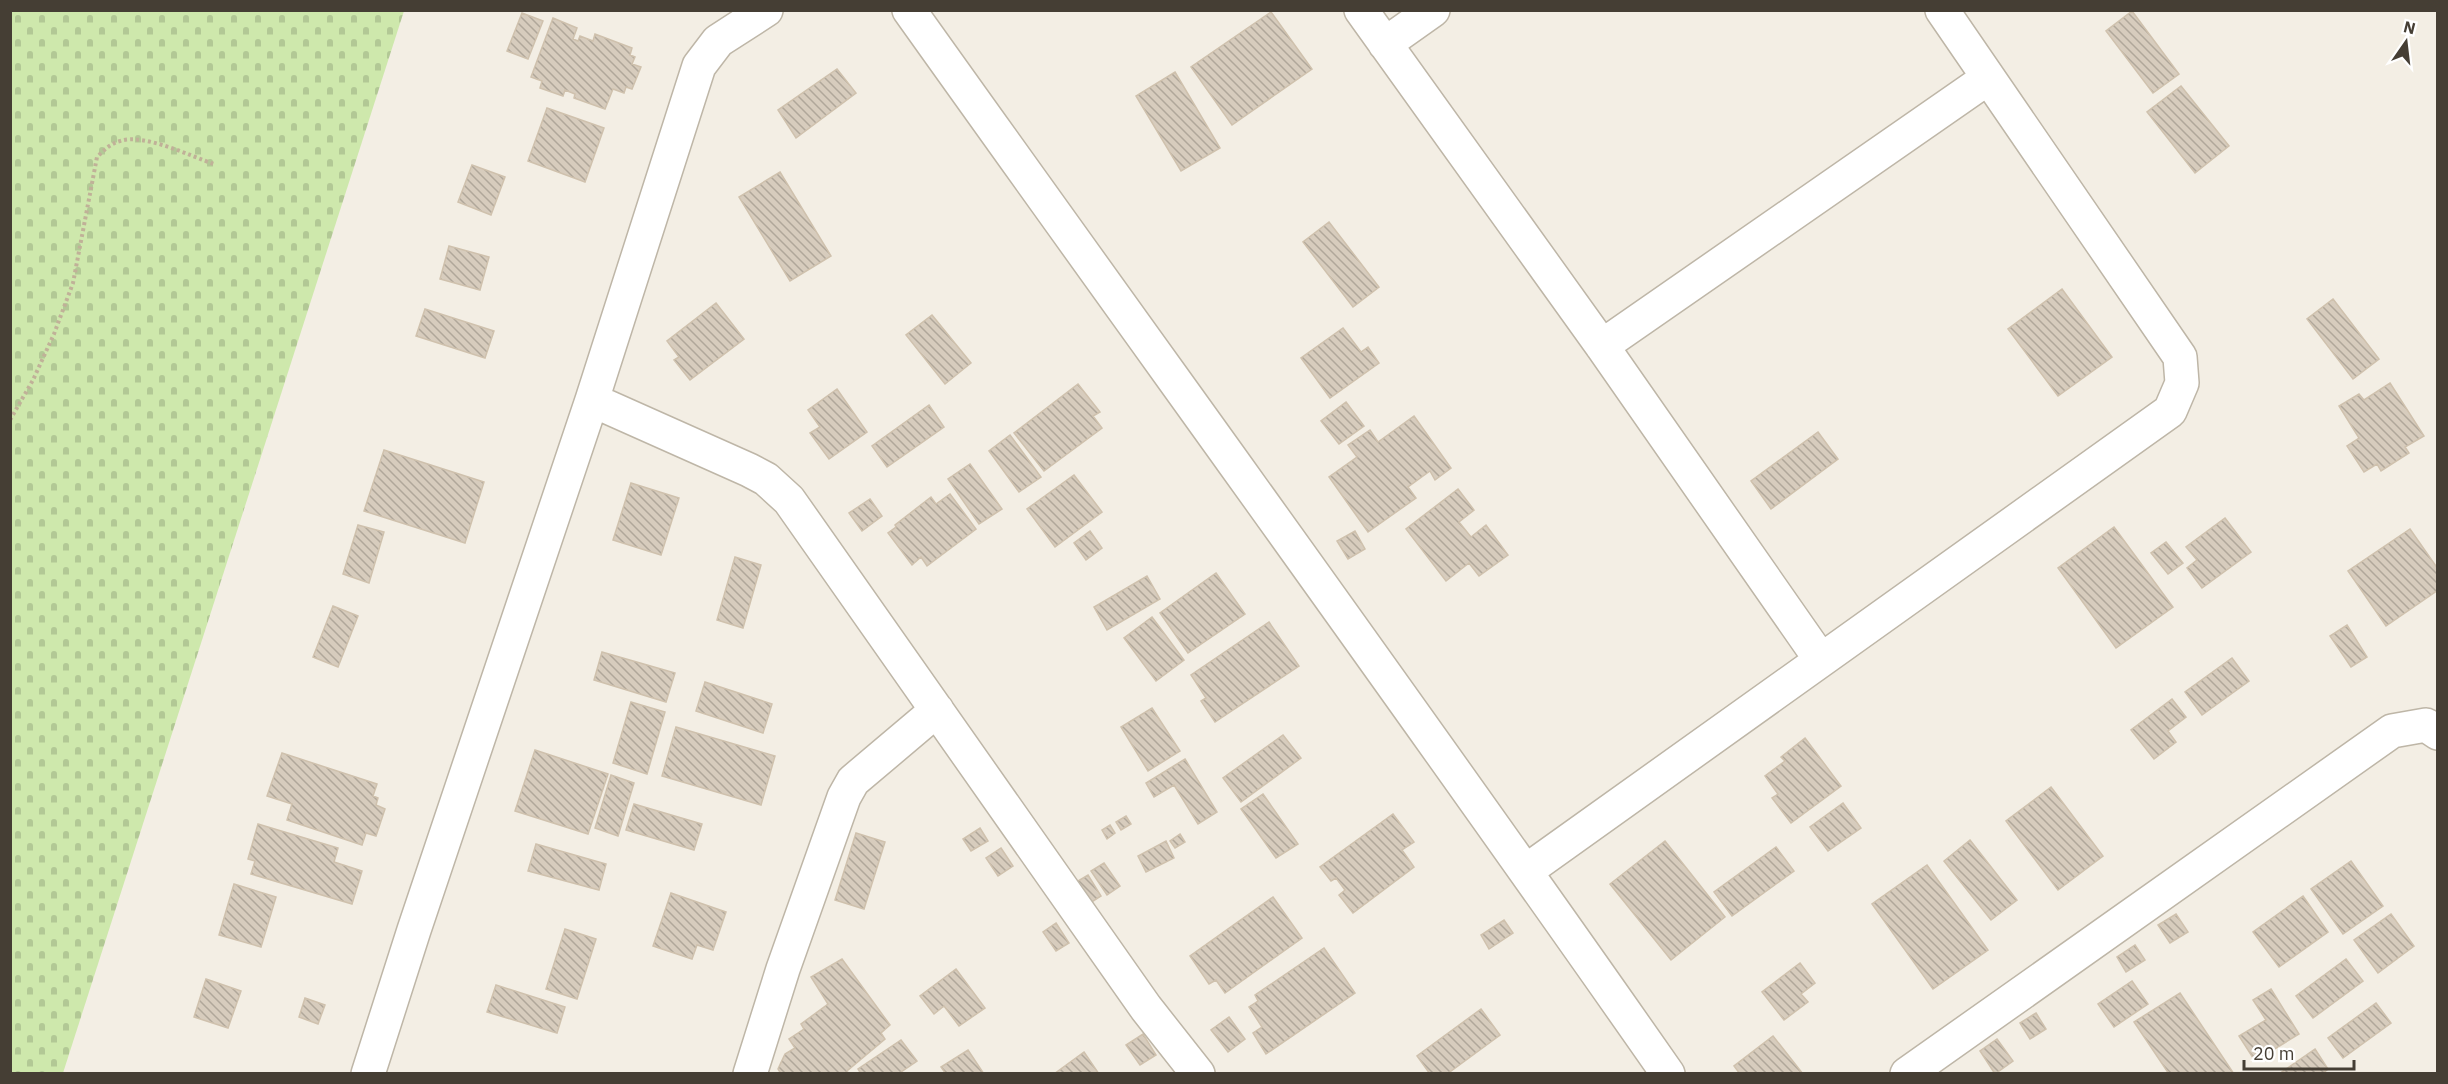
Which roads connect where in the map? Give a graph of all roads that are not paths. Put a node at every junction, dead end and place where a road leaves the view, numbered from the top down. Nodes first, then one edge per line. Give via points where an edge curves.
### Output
1 (766, 10) edge
2 (909, 10) edge
3 (1361, 10) edge
4 (1433, 10) edge
5 (1942, 10) edge
6 (1385, 44) junction
7 (1988, 78) junction
8 (1602, 345) junction
9 (592, 400) junction
10 (1821, 660) junction
11 (937, 710) junction
12 (2438, 733) edge
13 (1526, 871) junction
14 (368, 1074) edge
15 (750, 1074) edge
16 (1198, 1074) edge
17 (1668, 1074) edge
18 (1907, 1074) edge

1 - 9 street via 718,41 699,66
2 - 13 street
3 - 6 street
4 - 6 street
5 - 7 street
6 - 8 street
7 - 8 street
7 - 10 street via 2180,357 2182,383 2169,411
8 - 10 street
9 - 11 street via 766,479 789,500
9 - 14 street
10 - 13 street
11 - 15 street via 853,781 844,797
11 - 16 street via 1146,1008
12 - 18 street via 2426,725 2392,731
13 - 17 street

